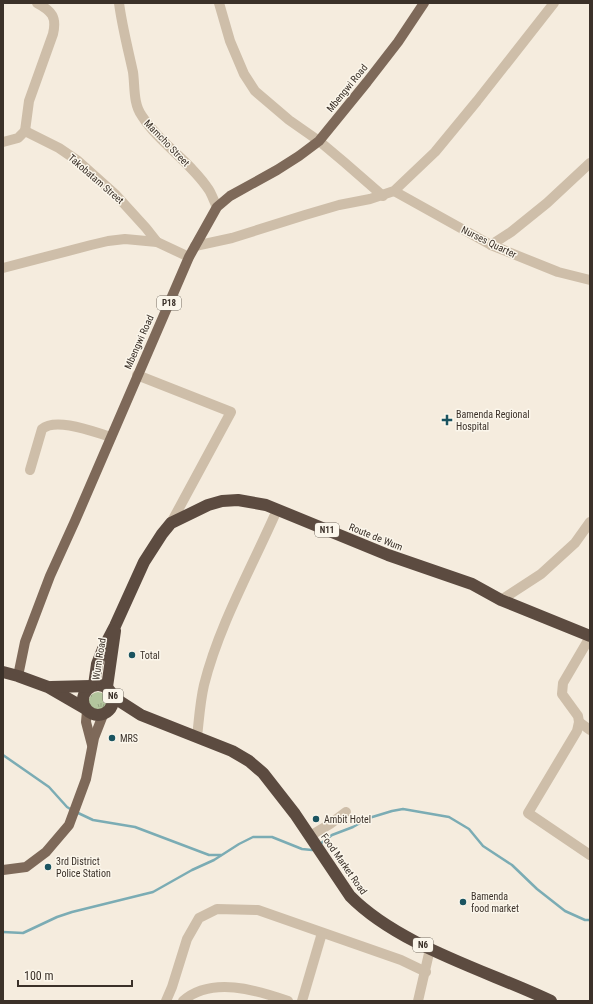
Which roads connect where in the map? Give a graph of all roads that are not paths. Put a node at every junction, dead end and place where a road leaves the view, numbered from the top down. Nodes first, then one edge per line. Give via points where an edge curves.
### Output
1 (37, 3) edge
2 (119, 3) edge
3 (219, 3) edge
4 (424, 3) edge
5 (554, 3) edge
6 (25, 132) junction
7 (319, 141) junction
8 (3, 142) edge
9 (590, 163) edge
10 (394, 191) junction
11 (383, 196) junction
12 (217, 207) junction
13 (157, 242) junction
14 (491, 245) junction
15 (195, 246) junction
16 (189, 257) junction
17 (3, 268) edge
18 (590, 280) edge
19 (137, 375) junction
20 (111, 437) junction
21 (30, 470) dead end
22 (277, 510) junction
23 (590, 522) edge
24 (172, 523) junction
25 (501, 600) junction
26 (115, 626) junction
27 (590, 637) edge
28 (3, 672) edge
29 (18, 676) junction
30 (93, 686) junction
31 (48, 688) junction
32 (110, 692) junction
33 (87, 710) junction
34 (104, 714) junction
35 (141, 715) junction
36 (579, 722) junction
37 (590, 730) edge
38 (197, 737) junction
39 (93, 747) junction
40 (346, 812) dead end
41 (311, 839) junction
42 (590, 855) edge
43 (3, 870) edge
44 (322, 933) junction
45 (430, 949) junction
46 (426, 972) junction
47 (166, 1001) edge
48 (183, 1001) edge
49 (288, 1001) edge
50 (302, 1001) edge
51 (418, 1001) edge
52 (550, 1001) edge

1 - 6 street via 54,16 55,23 29,101
2 - 12 street, Mamcho Street via 141,114 210,191
3 - 7 street via 230,41 244,74 255,91
4 - 7 main road, Mbengwi Road / P18 via 398,42
5 - 10 street via 434,152
6 - 8 street via 18,138
6 - 13 street, Takobatam Street via 59,148 78,161 116,195
7 - 11 street
7 - 12 main road, Mbengwi Road / P18 via 277,170 230,196
9 - 14 street via 547,204
10 - 11 street
10 - 14 street, Nurses Quarter
11 - 15 street via 339,205 232,238
12 - 15 main road, Mbengwi Road / P18
13 - 16 street
13 - 17 street via 125,239 108,241
14 - 18 street, Nurses Quarter via 558,272
15 - 16 main road, Mbengwi Road / P18
16 - 19 main road, Mbengwi Road / P18
19 - 20 main road, Mbengwi Road / P18
19 - 24 street via 231,412
20 - 21 street via 64,424 46,426 42,429
20 - 29 main road, Mbengwi Road / P18 via 50,576 25,642
22 - 24 highway, Route de Wum / N11 via 266,505 238,500 222,501
22 - 25 highway, Route de Wum / N11 via 388,555 472,584
22 - 38 street via 212,658 204,687
23 - 25 street via 575,543 541,574
24 - 26 highway, Route de Wum / N11 via 144,562
25 - 27 highway, Route de Wum / N11
26 - 30 highway, Wum Road / N11 via 97,664
26 - 32 highway, Wum Road / N11
27 - 36 street via 563,683 562,694 576,712
28 - 29 highway, N6
29 - 31 highway, N6
30 - 31 highway, N6
30 - 32 highway, N6 via 101,685
30 - 33 highway, N6 via 84,694 83,704
31 - 33 highway, N6
32 - 34 highway, N6 via 112,707
32 - 35 highway, Food Market Road / N6
33 - 34 highway, N6 via 95,715
33 - 39 main road via 86,722
34 - 35 highway, Food Market Road / N6 via 120,712
34 - 39 main road
35 - 38 highway, Food Market Road / N6
36 - 37 street
36 - 42 street via 577,731 528,813
38 - 41 highway, Food Market Road / N6 via 232,751 264,773
39 - 43 main road via 86,779 69,824 46,852 26,867
40 - 41 street
41 - 45 highway, Food Market Road / N6 via 350,896 360,906 394,930
44 - 46 street via 401,960
44 - 47 street via 258,910 216,909 199,918 187,939
44 - 50 street
45 - 46 street
45 - 52 highway, Food Market Road / N6
46 - 51 street
48 - 49 street via 189,996 222,987 255,990

